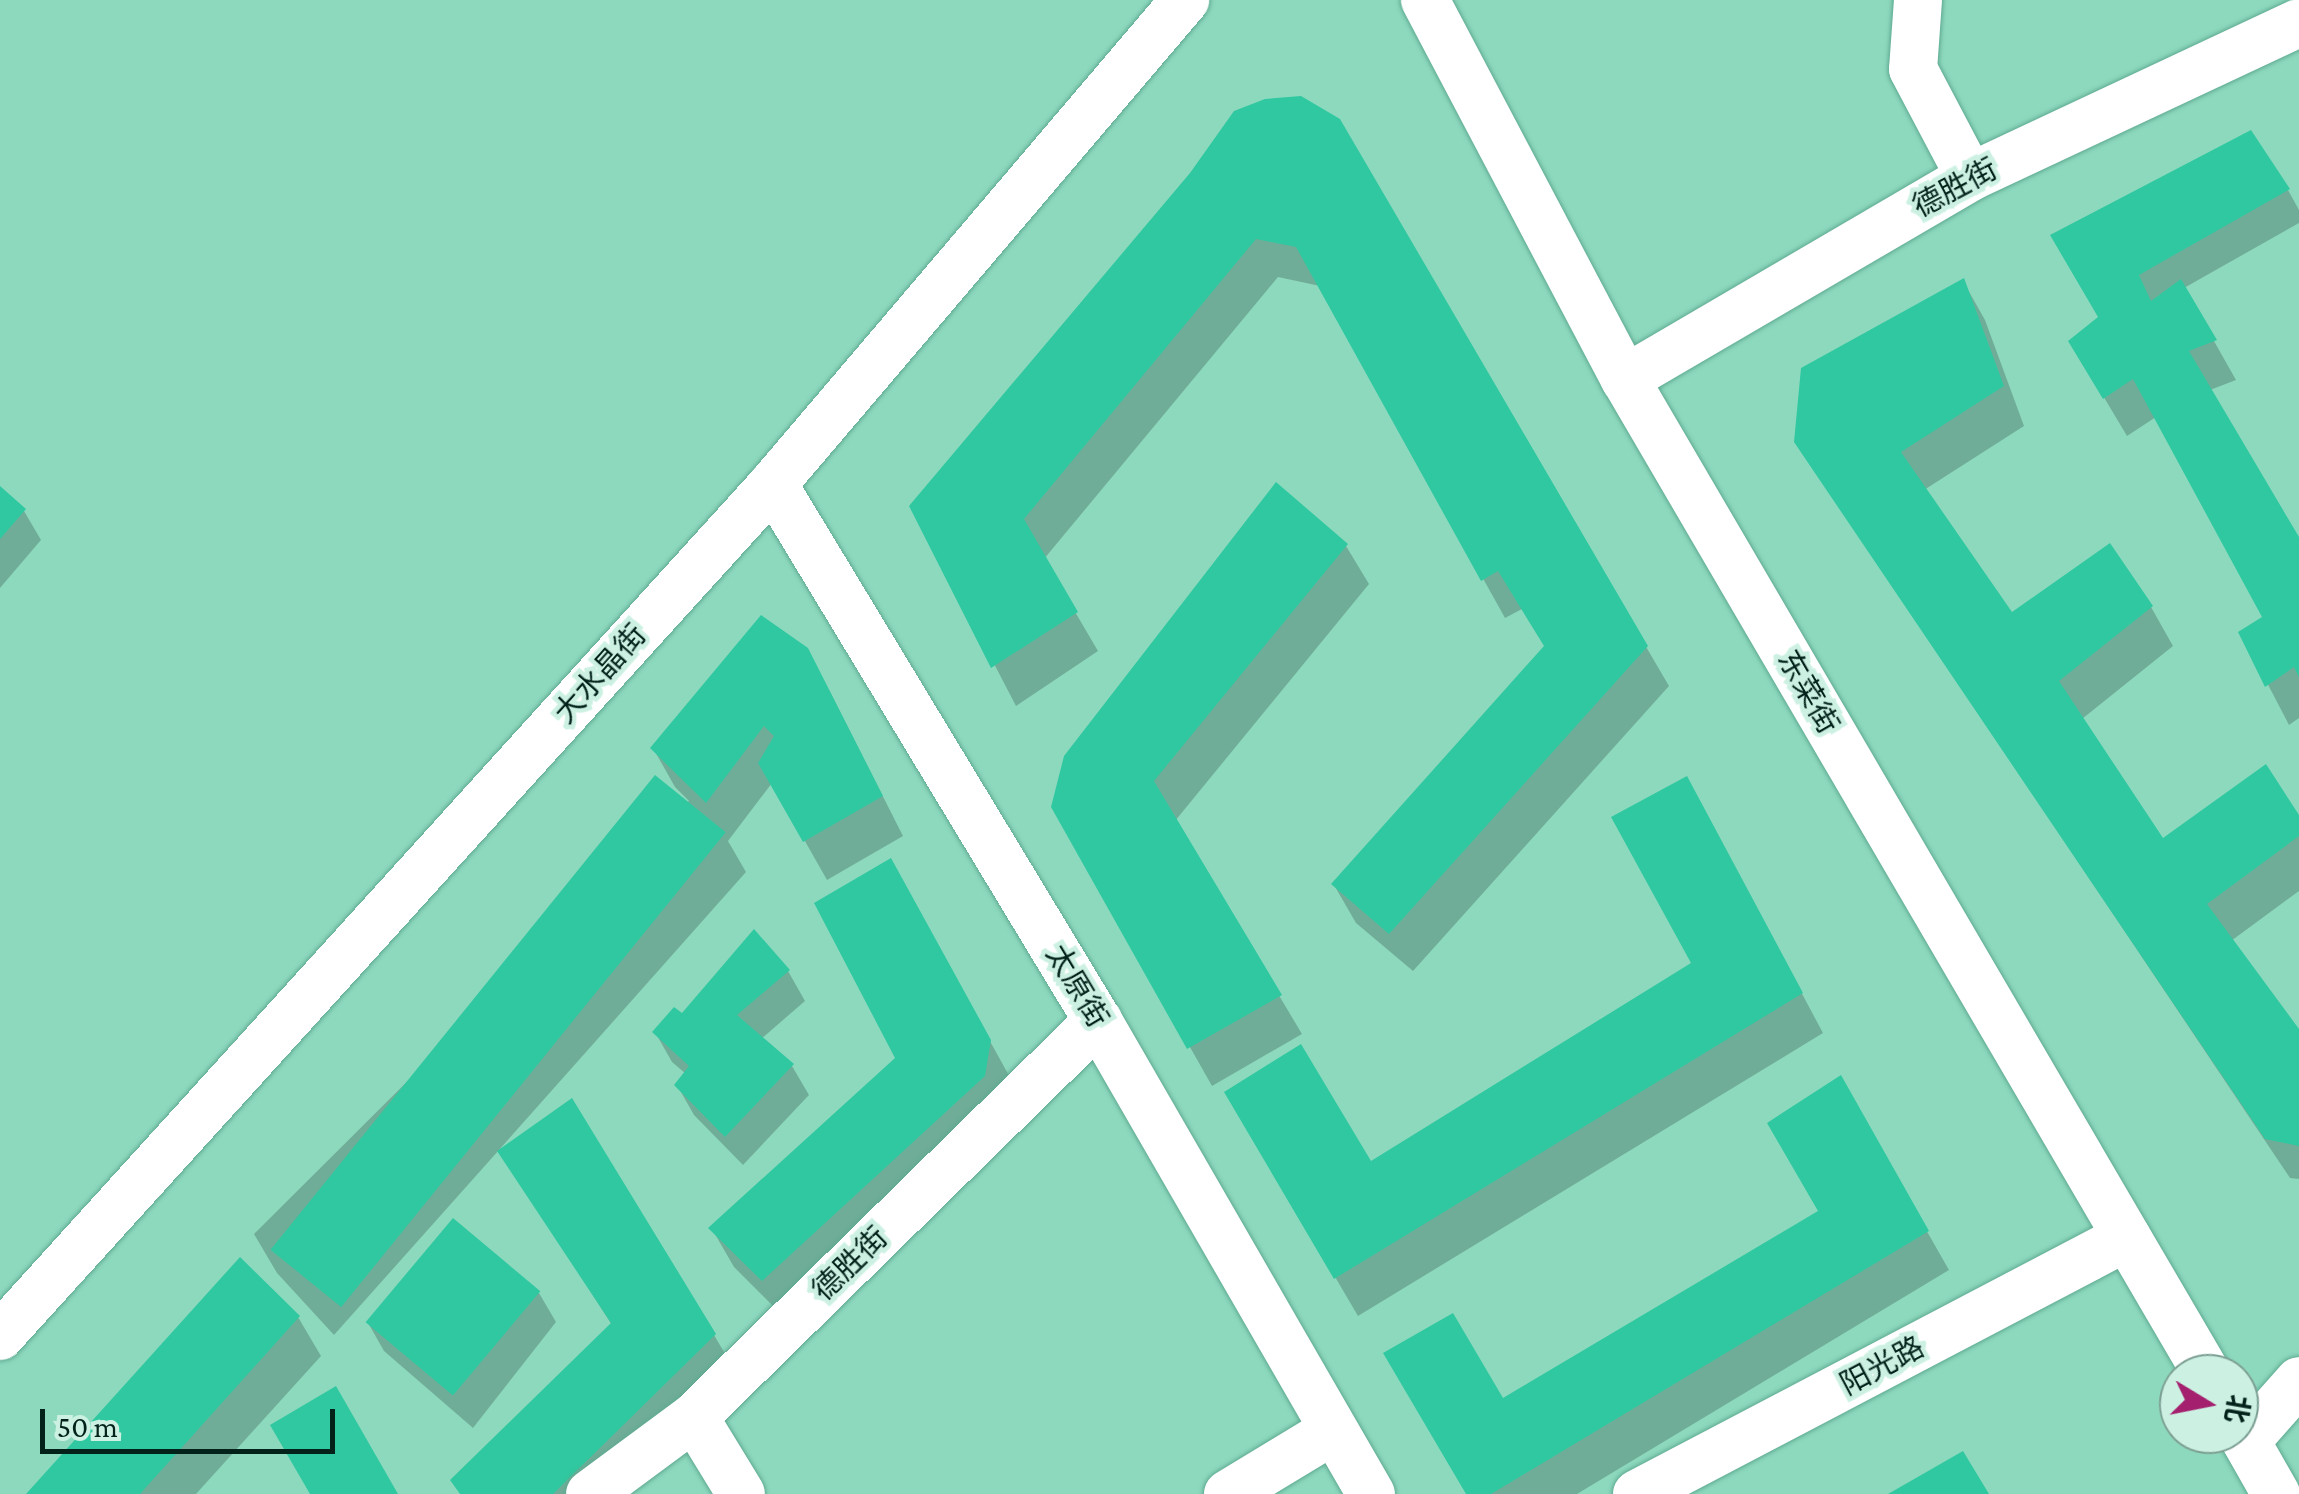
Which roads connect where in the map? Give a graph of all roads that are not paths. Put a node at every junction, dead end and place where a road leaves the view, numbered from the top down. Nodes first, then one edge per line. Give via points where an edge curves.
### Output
1 (1185, 0) edge
2 (1426, 0) edge
3 (1918, 0) edge
4 (2299, 23) edge
5 (1970, 177) junction
6 (1625, 379) junction
7 (772, 484) junction
8 (1098, 1021) junction
9 (2127, 1237) junction
10 (0, 1336) edge
11 (2195, 1354) edge
12 (2299, 1381) edge
13 (694, 1417) junction
14 (2259, 1419) edge
15 (1332, 1432) junction
16 (2253, 1454) edge
17 (590, 1494) edge
18 (741, 1494) edge
19 (1228, 1494) edge
20 (1371, 1494) edge
21 (1637, 1494) edge
22 (2276, 1494) edge

1 - 7 street, 大水晶街
2 - 6 street, 东菜街
3 - 5 street via 1913,69
4 - 5 street, 德胜街
5 - 6 street, 德胜街
6 - 9 street, 东菜街
7 - 8 street, 太原街
7 - 10 street, 大水晶街
8 - 13 street, 德胜街
8 - 15 street, 太原街
9 - 11 street, 东菜街
9 - 21 street, 阳光路
12 - 14 street
13 - 17 street, 德胜街
13 - 18 street
15 - 19 street
15 - 20 street, 太原街
16 - 22 street

